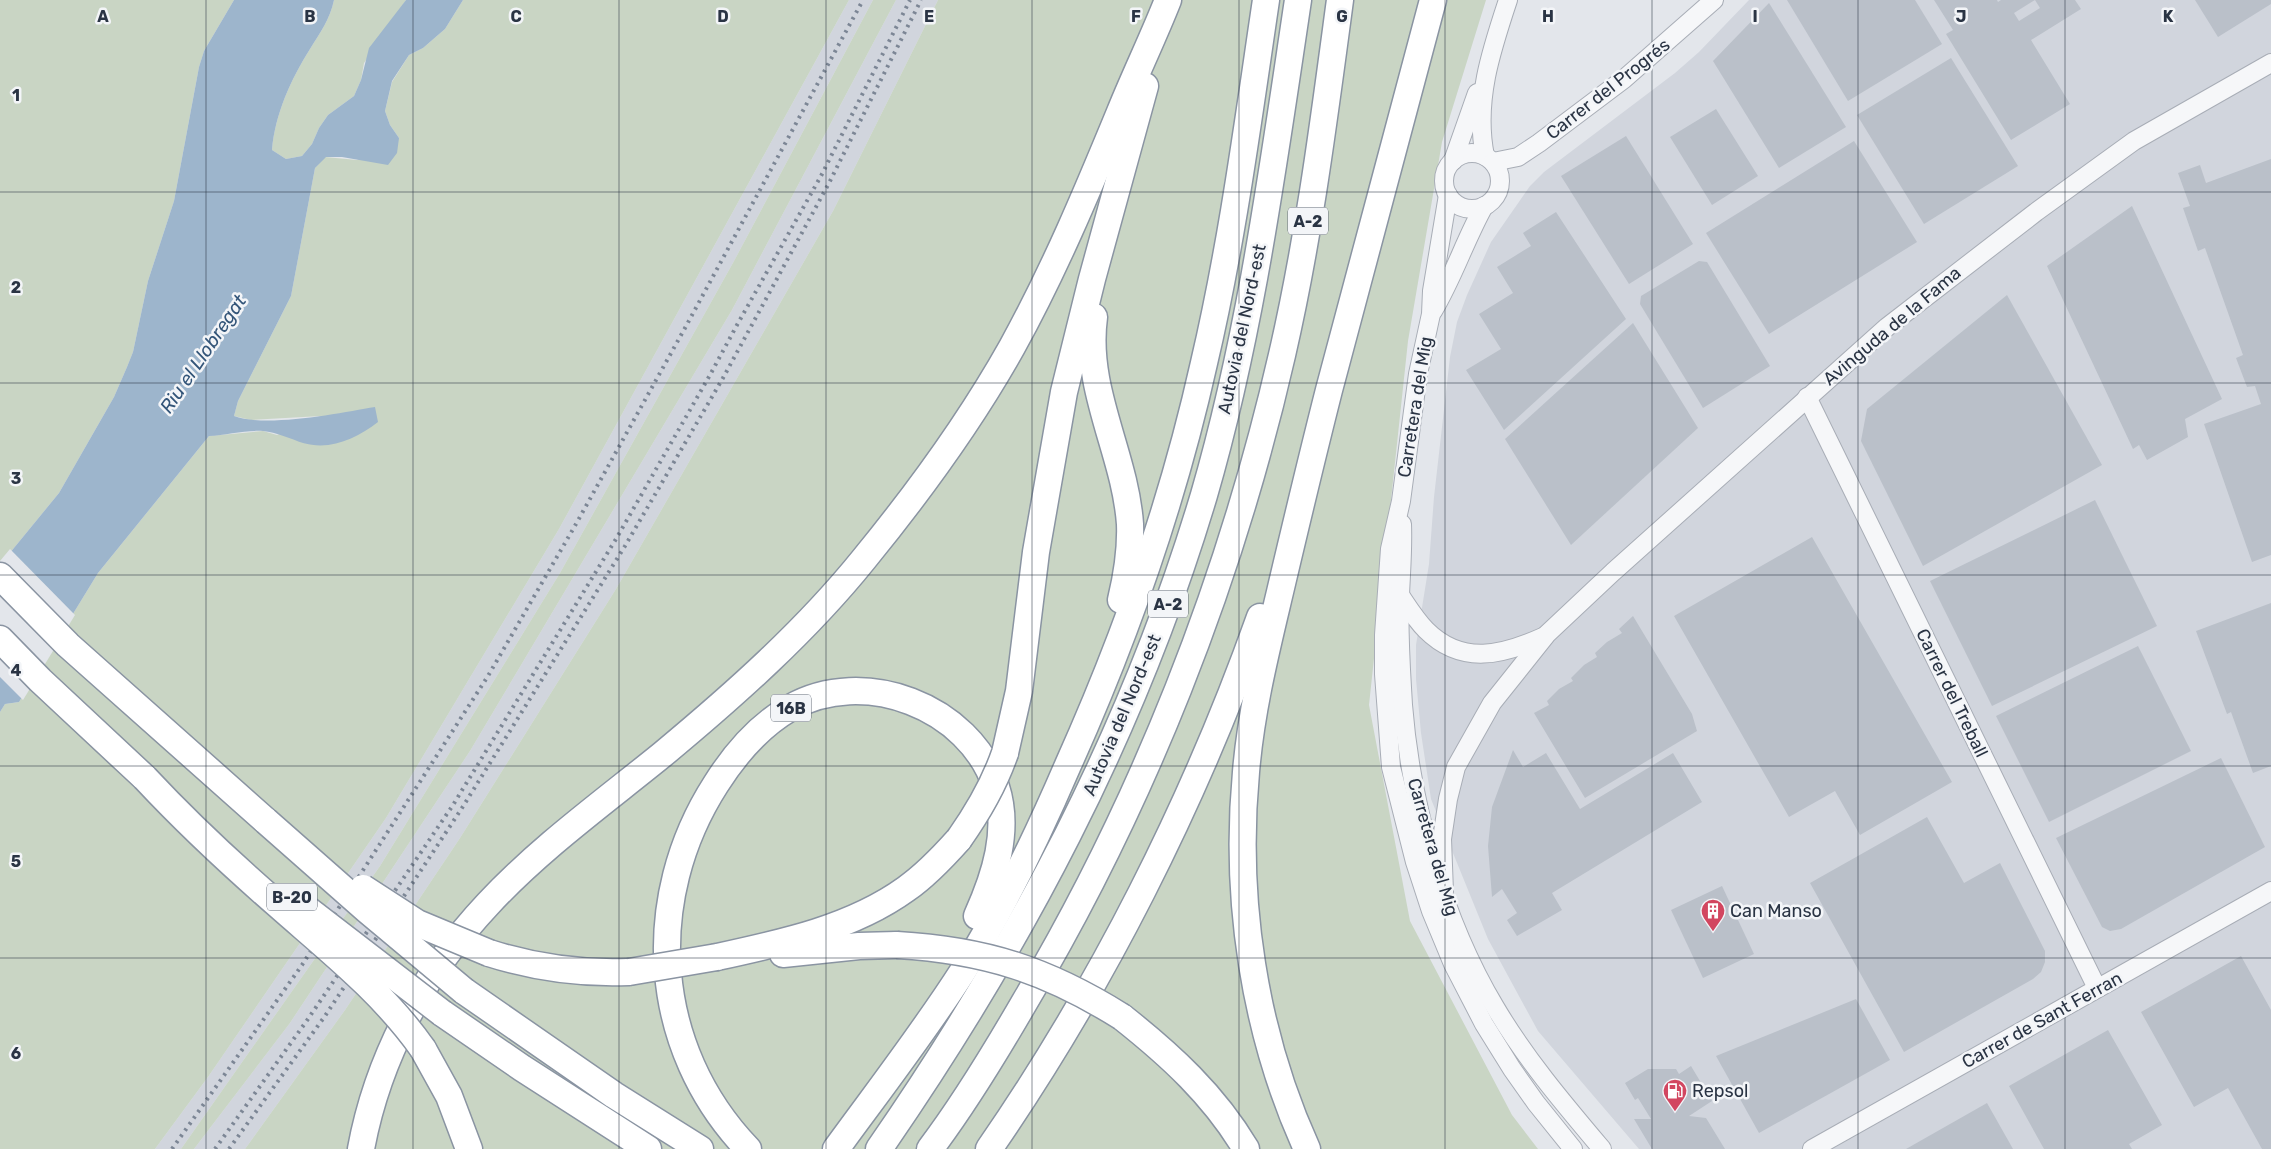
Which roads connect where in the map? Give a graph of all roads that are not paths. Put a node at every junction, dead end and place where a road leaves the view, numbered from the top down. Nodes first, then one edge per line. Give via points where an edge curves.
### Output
1 (1266, 0) edge
2 (1298, 0) edge
3 (1340, 0) edge
4 (1355, 0) edge
5 (1433, 0) edge
6 (1508, 0) edge
7 (1714, 0) edge
8 (1168, 2) edge
9 (1489, 62) junction
10 (2271, 63) edge
11 (1329, 83) junction
12 (1489, 159) junction
13 (1453, 160) junction
14 (1448, 195) junction
15 (1484, 206) junction
16 (1111, 213) junction
17 (1431, 314) junction
18 (1808, 397) junction
19 (1312, 455) junction
20 (1401, 501) junction
21 (0, 576) edge
22 (1400, 595) junction
23 (1548, 634) junction
24 (0, 639) edge
25 (1088, 721) junction
26 (145, 778) junction
27 (266, 822) junction
28 (2271, 890) edge
29 (1444, 892) junction
30 (718, 961) junction
31 (2097, 988) junction
32 (925, 1026) junction
33 (361, 1149) edge
34 (469, 1149) edge
35 (648, 1149) edge
36 (700, 1149) edge
37 (748, 1149) edge
38 (836, 1149) edge
39 (879, 1149) edge
40 (930, 1149) edge
41 (989, 1149) edge
42 (1246, 1149) edge
43 (1307, 1149) edge
44 (1573, 1149) edge
45 (1602, 1149) edge
46 (1812, 1149) edge

1 - 25 highway via 1232,219 1185,442 1162,520
2 - 39 highway, Autovia del Nord-est / A-2 via 1266,214 1244,331 1204,492 1156,636 1091,790 1031,906 961,1025
3 - 11 highway, A-2
4 - 11 highway
5 - 19 highway
6 - 9 street
7 - 12 street, Carrer del Progrés via 1624,79 1539,143 1518,157
8 - 16 highway
8 - 33 highway via 1046,282 1011,349 952,443 862,562 775,654 667,750 531,862 465,930 439,964 396,1039 377,1084
9 - 12 street via 1480,116
9 - 13 street
10 - 18 street, Avinguda de la Fama via 2152,129 2036,212 1887,327
11 - 40 highway, A-2 via 1315,185 1281,358 1246,491 1196,642 1163,725 1091,883 1052,958 993,1056
12 - 13 street via 1472,153
12 - 15 street via 1498,170 1500,186 1497,195
13 - 14 street via 1444,177
14 - 15 street via 1464,208
14 - 17 street, Carretera del Mig
15 - 17 street, Carretera del Mig
16 - 25 highway via 1092,327 1092,349 1099,399 1125,492 1130,524 1129,555 1116,625
16 - 30 highway, bridge via 1064,392 1036,552 1019,691 1005,753 986,798 959,840 906,889 864,913 836,924
17 - 20 street, Carretera del Mig via 1418,374
18 - 23 street, Avinguda de la Fama
18 - 31 street, Carrer del Treball
19 - 41 highway via 1242,666 1177,817 1095,980
19 - 43 highway via 1259,687 1246,764 1243,828 1245,901 1260,1002 1283,1088
20 - 22 street, Carretera del Mig
20 - 44 street, Carretera del Mig via 1390,549 1384,674 1391,767 1414,862 1453,964 1484,1024 1536,1103
21 - 27 highway, B-20 via 68,645
22 - 23 street via 1424,628 1454,649 1474,654 1498,653
22 - 29 street, Carretera del Mig via 1400,651 1408,750 1417,798
23 - 29 street via 1492,703 1456,767 1442,839
24 - 26 highway, B-20
25 - 32 highway via 1022,864 963,971
26 - 34 highway, bridge via 189,825 390,1006 423,1049 449,1096
26 - 35 highway, B-20, bridge via 219,841 442,1014
27 - 30 highway, bridge via 417,923 524,964 593,973
27 - 36 highway, B-20, bridge via 464,991 614,1095
28 - 31 street, Carrer de Sant Ferran
29 - 45 street, Carretera del Mig via 1473,966 1495,1007 1540,1073
30 - 42 highway, bridge via 812,950 897,945 933,947 1002,960 1067,984 1122,1017 1193,1079
31 - 46 street, Carrer de Sant Ferran
32 - 37 highway, 16B via 989,890 997,865 1001,815 996,787 986,763 970,742 952,724 932,711 890,694 841,692 816,697 790,708 742,747 692,824 671,893 666,951 675,1020 699,1082 719,1116
32 - 38 highway

